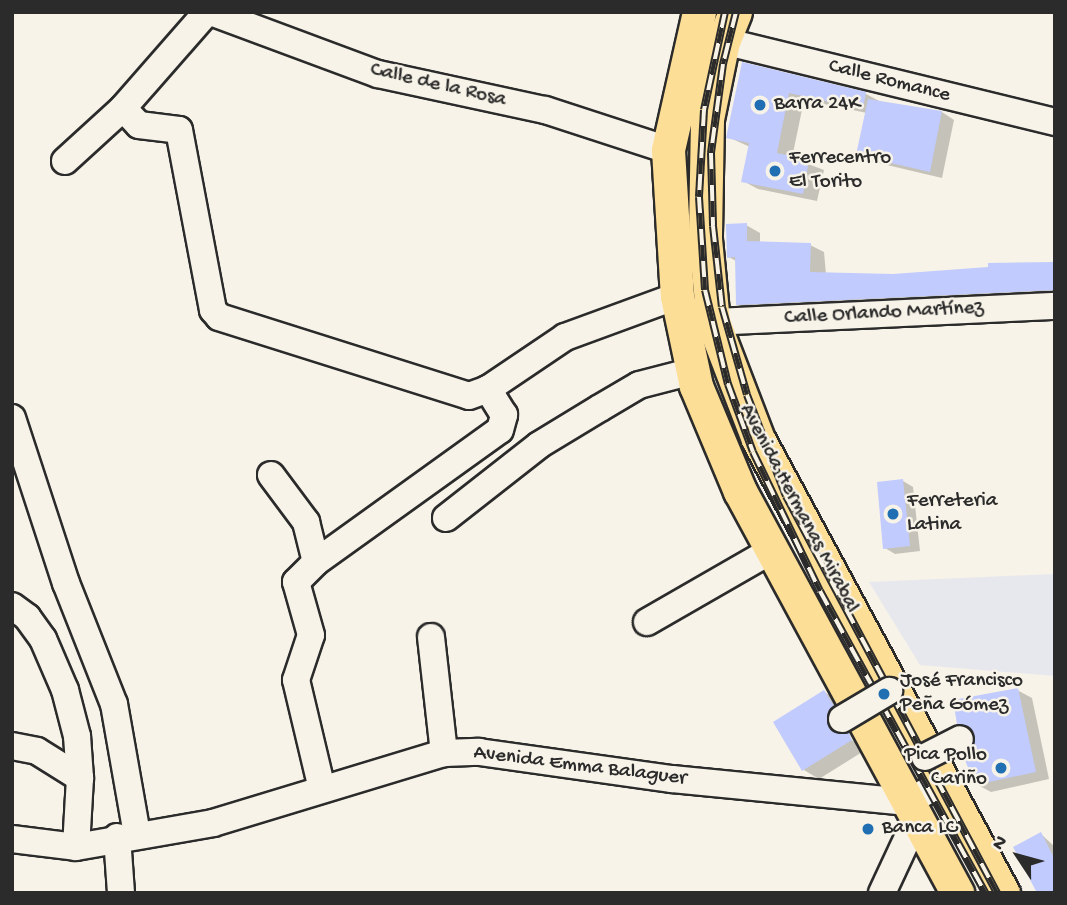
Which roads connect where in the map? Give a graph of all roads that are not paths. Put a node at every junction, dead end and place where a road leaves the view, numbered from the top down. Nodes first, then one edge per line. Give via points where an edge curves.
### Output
1 (209, 12) edge
2 (699, 12) edge
3 (729, 27) edge
4 (123, 108) junction
5 (1055, 122) edge
6 (668, 150) junction
7 (65, 161) dead end
8 (677, 296) junction
9 (1055, 306) edge
10 (713, 322) junction
11 (693, 371) junction
12 (488, 389) junction
13 (12, 418) edge
14 (22, 474) edge
15 (271, 475) dead end
16 (446, 518) dead end
17 (772, 550) junction
18 (316, 562) junction
19 (12, 606) edge
20 (647, 622) dead end
21 (431, 637) dead end
22 (889, 691) dead end
23 (842, 719) dead end
24 (960, 739) dead end
25 (12, 746) edge
26 (444, 753) junction
27 (935, 769) junction
28 (80, 778) junction
29 (322, 789) junction
30 (912, 810) junction
31 (127, 836) junction
32 (12, 839) edge
33 (76, 847) junction
34 (121, 893) edge
35 (882, 893) edge
36 (957, 893) edge
37 (1003, 893) edge

1 - 4 street
1 - 6 street, Calle de la Rosa via 378,74 545,110
2 - 6 main road, Avenida Hermanas Mirabal
3 - 5 street, Calle Romance
3 - 10 main road, Avenida Hermanas Mirabal via 706,119 705,239
4 - 7 street
4 - 12 street via 139,125 179,130 216,316 463,395
6 - 8 main road, Avenida Hermanas Mirabal
8 - 11 main road, Avenida Hermanas Mirabal
8 - 12 street via 565,337
9 - 10 street, Calle Orlando Martínez
10 - 27 main road, Avenida Hermanas Mirabal via 763,449
11 - 16 street via 639,385 600,408 538,445
11 - 17 main road, Avenida Hermanas Mirabal via 740,491
12 - 18 street via 504,415 500,430
13 - 14 street
14 - 31 street via 114,704
15 - 18 street via 306,522
17 - 20 street
17 - 30 main road, Avenida Hermanas Mirabal
18 - 29 street via 296,582 311,635 296,680
19 - 28 street via 43,639 65,690 77,736
21 - 26 street
22 - 23 street, bridge
24 - 27 street, bridge
25 - 28 street via 37,751
26 - 29 street, Avenida Emma Balaguer
26 - 30 street, Avenida Emma Balaguer via 479,752
27 - 30 street
27 - 37 main road, Avenida Hermanas Mirabal
28 - 33 street
29 - 31 street, Avenida Emma Balaguer via 213,823
30 - 35 street
30 - 36 main road, Avenida Hermanas Mirabal
31 - 33 street, Avenida Emma Balaguer
31 - 34 street
32 - 33 street, Avenida Emma Balaguer

